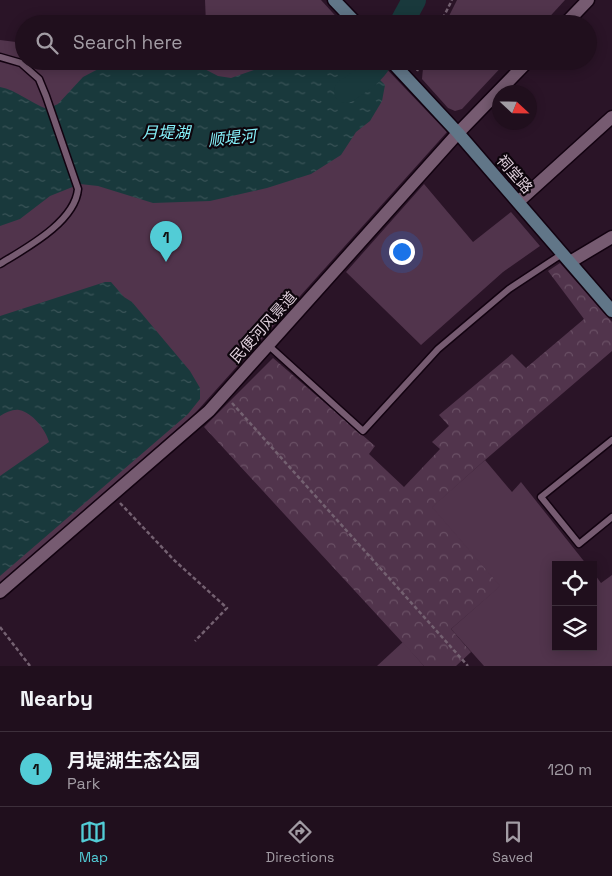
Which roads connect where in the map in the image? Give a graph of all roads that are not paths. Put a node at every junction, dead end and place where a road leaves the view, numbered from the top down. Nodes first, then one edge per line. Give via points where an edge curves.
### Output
1 (334, 0) edge
2 (588, 0) edge
3 (348, 15) edge
4 (574, 15) edge
5 (0, 57) edge
6 (15, 61) edge
7 (29, 70) edge
8 (399, 70) edge
9 (519, 70) edge
10 (612, 118) edge
11 (458, 133) junction
12 (518, 202) junction
13 (612, 237) edge
14 (566, 258) junction
15 (0, 264) edge
16 (612, 311) edge
17 (268, 345) junction
18 (612, 440) edge
19 (612, 517) edge
20 (0, 592) edge

1 - 3 street
2 - 4 street
5 - 6 lane
7 - 15 lane via 39,79 46,96 78,189 77,198 68,213 51,229
8 - 11 street, 祠堂路
9 - 11 street, 民便河风景道
10 - 12 street
11 - 12 street, 祠堂路
11 - 17 street, 民便河风景道
12 - 14 street, 祠堂路
13 - 14 street
14 - 16 street, 祠堂路
14 - 17 lane via 509,289 438,349 363,431
17 - 20 street, 民便河风景道 via 209,411
18 - 19 lane via 542,497 579,544

